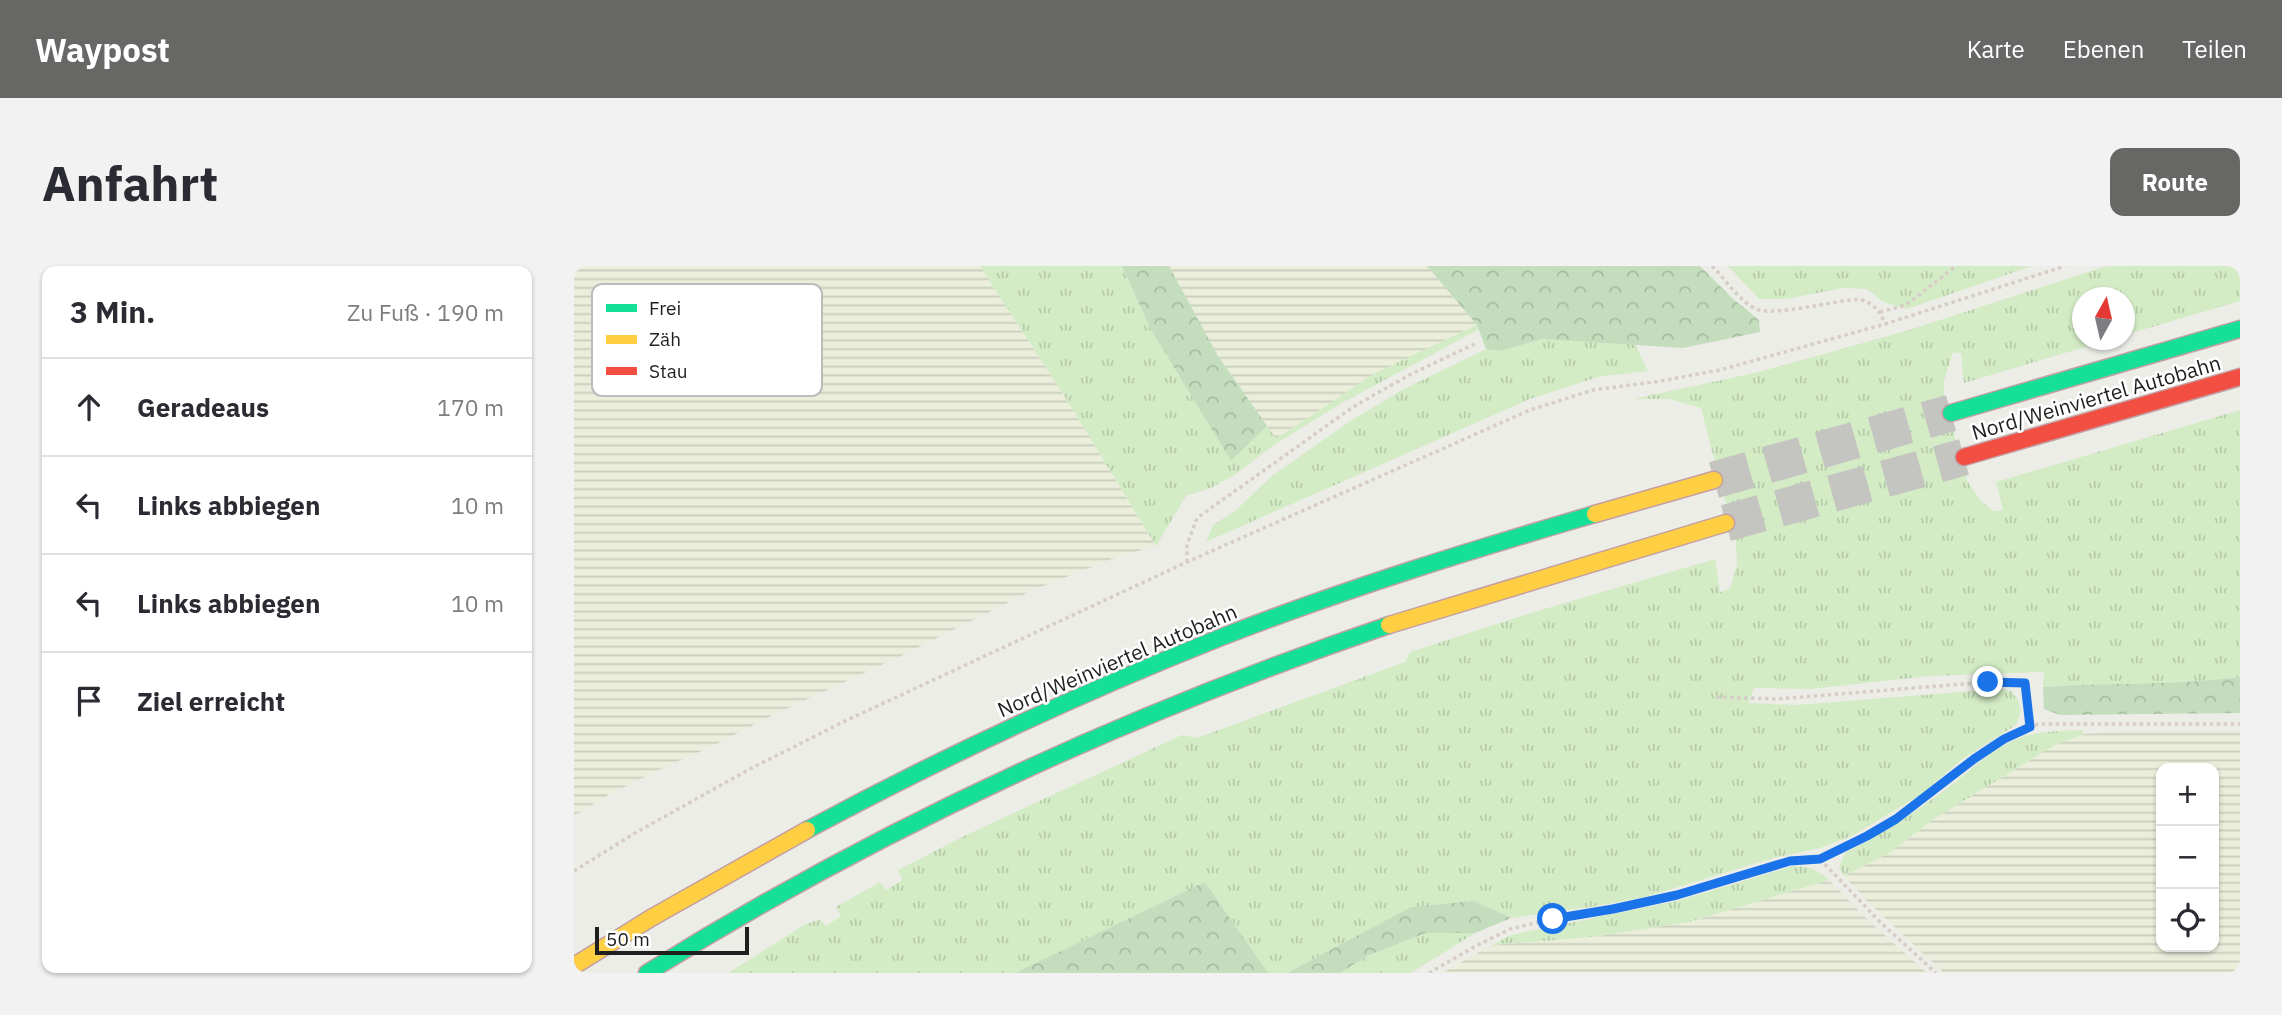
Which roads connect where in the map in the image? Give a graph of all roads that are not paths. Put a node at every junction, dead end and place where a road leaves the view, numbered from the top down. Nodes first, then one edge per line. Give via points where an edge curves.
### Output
1 (2240, 329) edge
2 (2240, 377) edge
3 (1951, 413) tunnel mouth
4 (1964, 457) tunnel mouth
5 (1714, 480) tunnel mouth
6 (1727, 523) tunnel mouth
7 (574, 966) edge
8 (647, 973) edge

1 - 3 highway, Nord/Weinviertel Autobahn
2 - 4 highway, Nord/Weinviertel Autobahn
5 - 7 highway, Nord/Weinviertel Autobahn via 1419,567 1134,673 862,800 753,858
6 - 8 highway via 1393,624 1158,712 889,837 771,899

